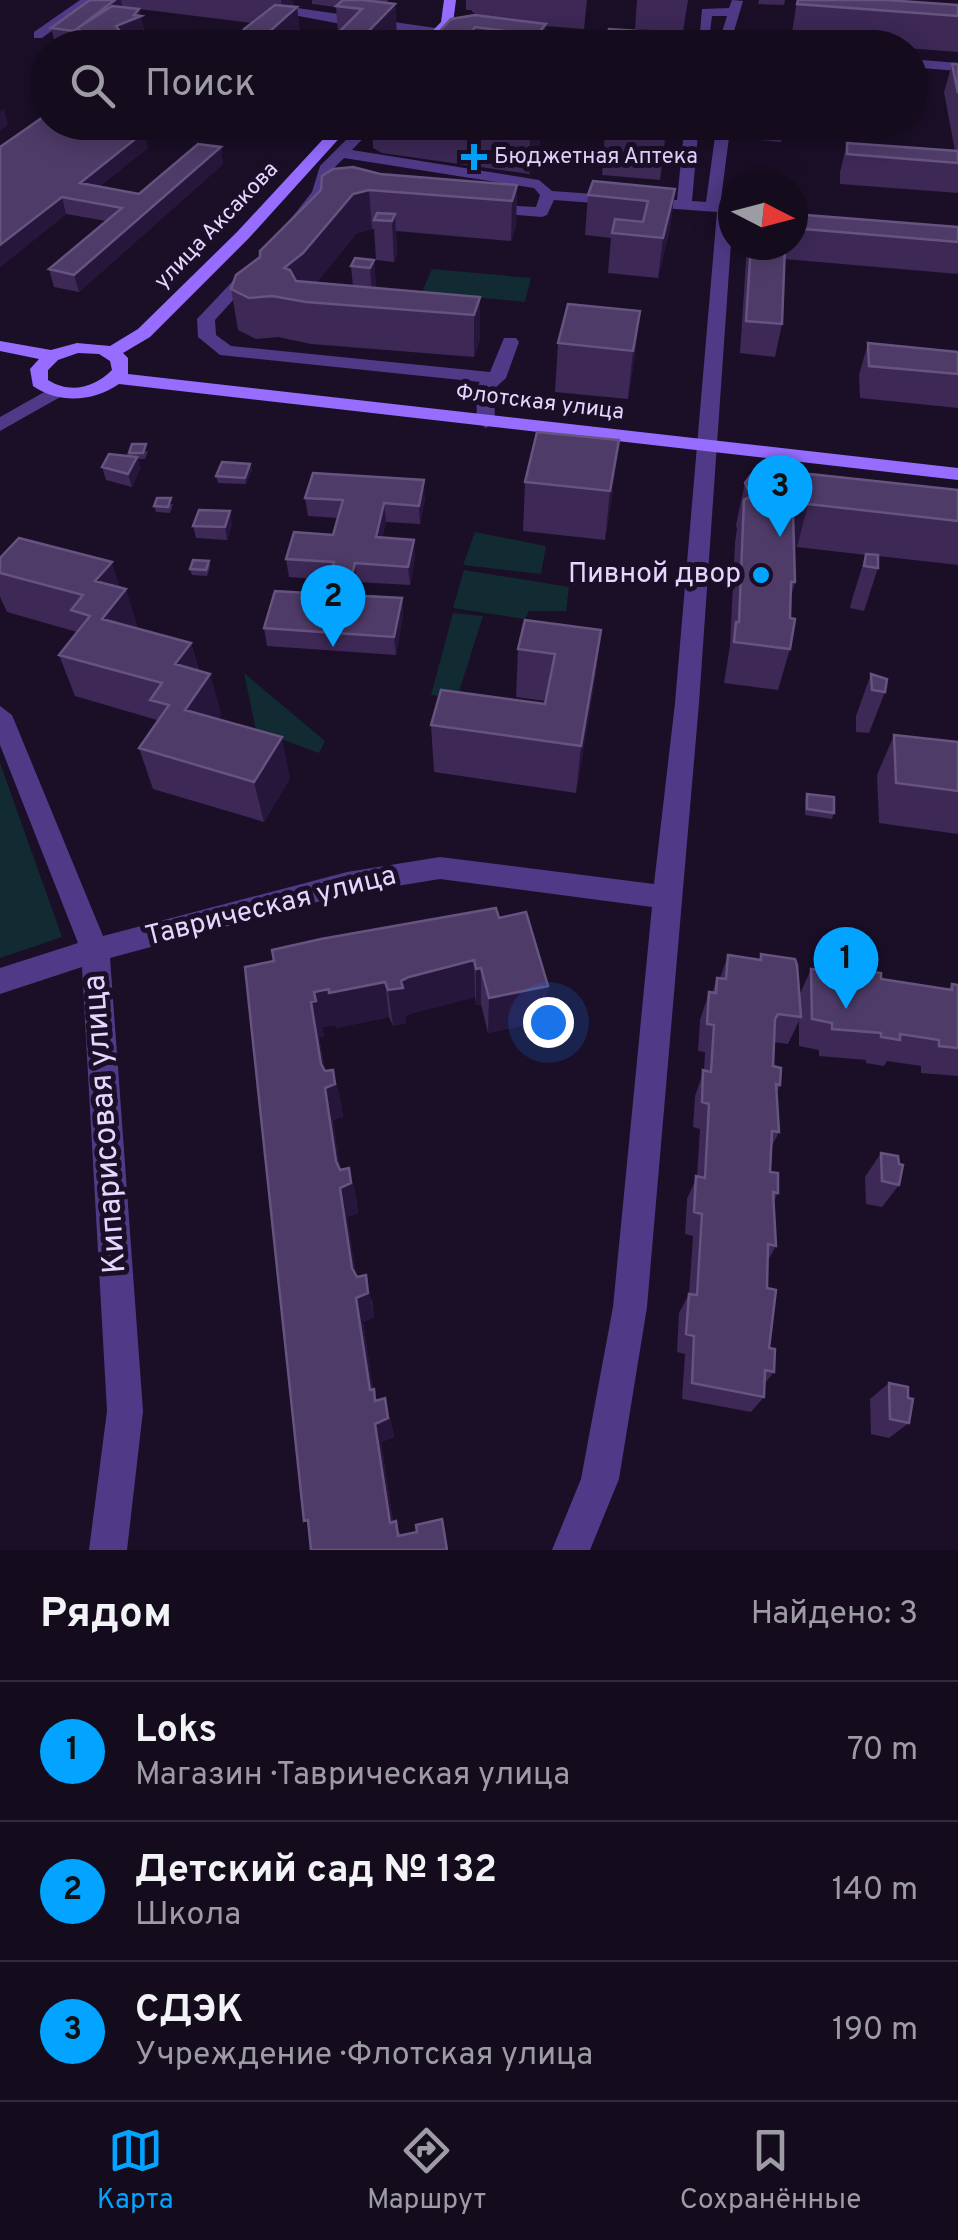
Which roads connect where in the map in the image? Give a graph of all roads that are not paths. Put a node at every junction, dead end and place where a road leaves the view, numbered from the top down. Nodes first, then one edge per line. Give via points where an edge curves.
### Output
1 (88, 0) edge
2 (222, 0) edge
3 (450, 0) edge
4 (737, 6) edge
5 (46, 30) edge
6 (440, 30) joint
7 (703, 30) edge
8 (728, 30) edge
9 (928, 64) edge
10 (958, 67) edge
11 (330, 140) edge
12 (353, 140) edge
13 (690, 140) edge
14 (721, 140) edge
15 (340, 153) junction
16 (543, 189) junction
17 (684, 204) junction
18 (718, 204) edge
19 (468, 206) edge
20 (718, 207) edge
21 (290, 229) edge
22 (266, 255) edge
23 (721, 260) edge
24 (510, 342) dead end
25 (0, 346) edge
26 (113, 352) junction
27 (52, 356) junction
28 (116, 378) junction
29 (497, 378) junction
30 (54, 392) junction
31 (486, 422) junction
32 (0, 425) edge
33 (706, 447) junction
34 (958, 474) edge
35 (0, 715) edge
36 (666, 897) junction
37 (95, 950) junction
38 (0, 981) edge
39 (108, 1550) edge
40 (572, 1550) edge

1 - 5 street
2 - 6 street
3 - 6 street
4 - 7 street via 706,12
4 - 8 street
9 - 10 street
11 - 26 street, улица Аксакова via 144,333
12 - 15 street
13 - 17 street
14 - 18 street via 713,201
15 - 16 street
15 - 21 street via 325,169 328,193
16 - 17 street
16 - 19 street via 542,212
17 - 20 street
22 - 29 street via 206,319 207,337 226,350
23 - 33 street
24 - 29 street
25 - 27 street
26 - 27 street via 77,348
26 - 28 street via 122,364
27 - 30 street via 37,376
28 - 30 street via 92,390
28 - 31 street, Флотская улица
29 - 31 street via 486,387
30 - 32 street
31 - 33 street, Флотская улица
33 - 34 street, Флотская улица
33 - 36 street
35 - 37 street, Кипарисовая улица
36 - 37 street, Таврическая улица via 440,868 347,883
36 - 40 street via 630,1307 600,1480
37 - 38 street, Таврическая улица
37 - 39 street, Кипарисовая улица via 124,1411

